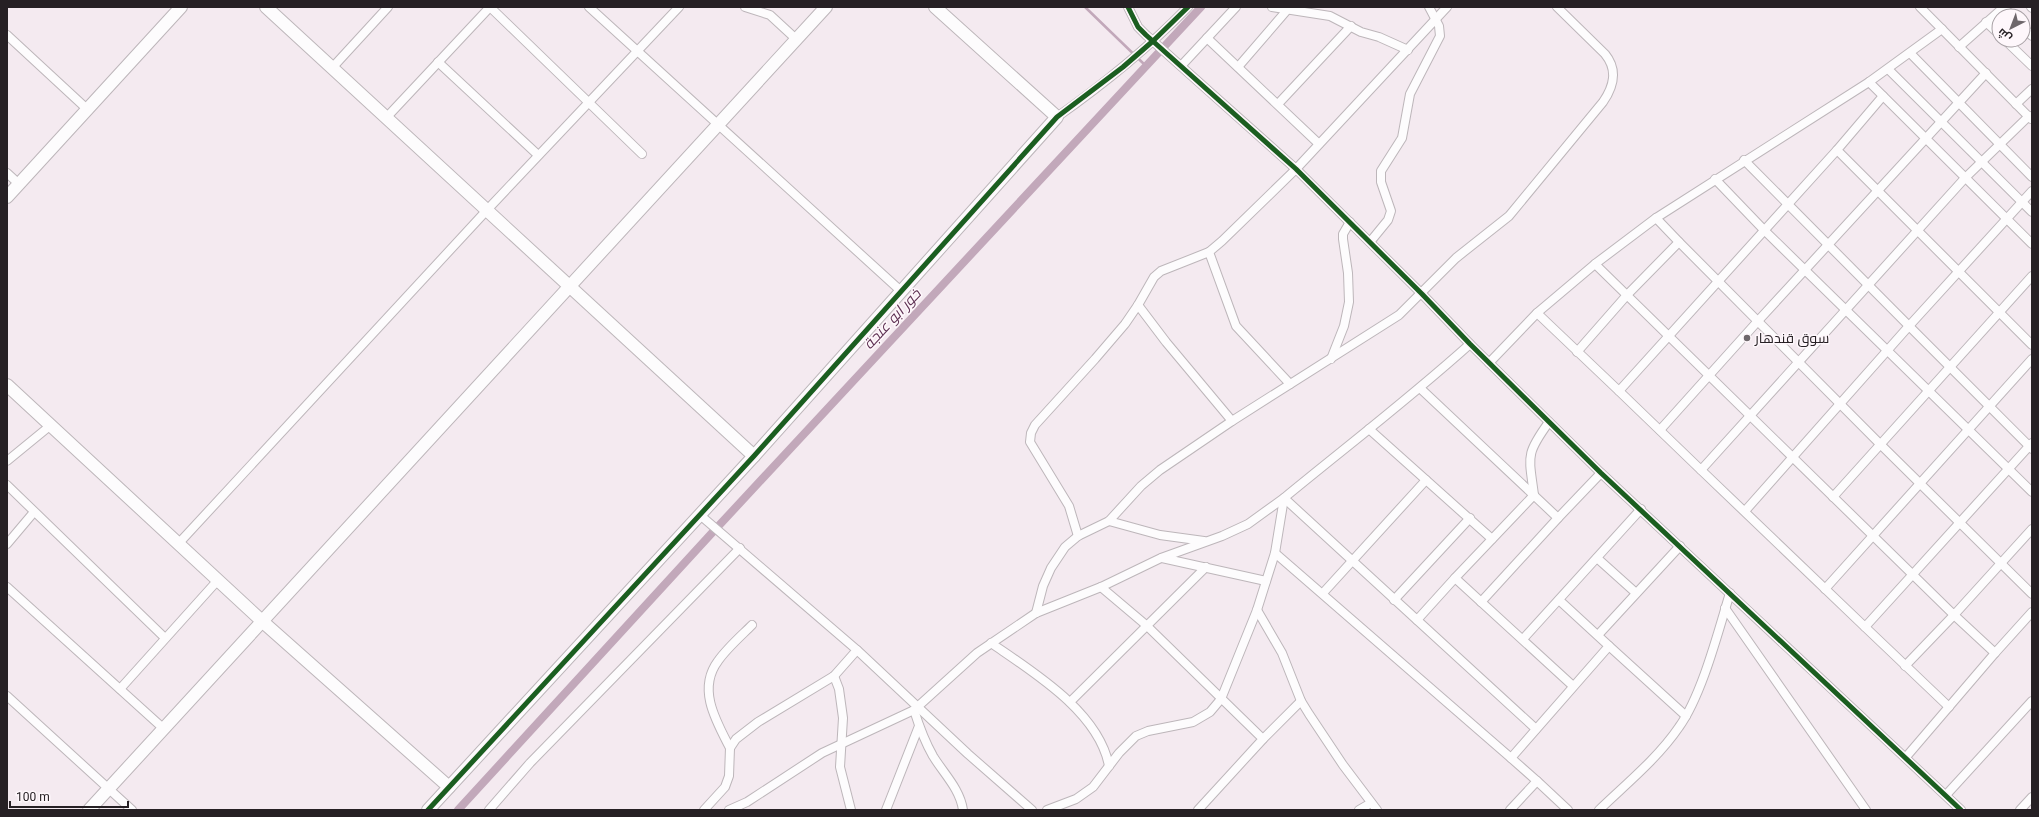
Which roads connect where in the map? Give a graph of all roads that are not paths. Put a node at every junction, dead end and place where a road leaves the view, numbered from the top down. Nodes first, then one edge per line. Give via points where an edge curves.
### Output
1 (181, 7) edge
2 (266, 7) edge
3 (388, 7) edge
4 (490, 7) edge
5 (590, 7) edge
6 (679, 7) edge
7 (745, 7) edge
8 (826, 7) edge
9 (936, 7) edge
10 (1128, 7) edge
11 (1188, 7) edge
12 (1236, 7) edge
13 (1272, 7) edge
14 (1429, 7) edge
15 (1447, 7) edge
16 (1557, 7) edge
17 (1920, 7) edge
18 (2003, 7) edge
19 (1288, 9) junction
20 (1436, 19) junction
21 (1986, 22) junction
22 (1351, 26) junction
23 (1991, 27) edge
24 (1942, 30) junction
25 (7, 35) edge
26 (1207, 38) junction
27 (796, 39) junction
28 (1155, 43) junction
29 (1959, 47) junction
30 (2013, 48) edge
31 (637, 50) junction
32 (1408, 50) junction
33 (1910, 53) junction
34 (438, 62) junction
35 (1181, 66) junction
36 (2032, 66) edge
37 (1238, 67) junction
38 (332, 68) junction
39 (1888, 69) junction
40 (1986, 73) junction
41 (1869, 82) junction
42 (2032, 89) edge
43 (1883, 96) junction
44 (588, 102) junction
45 (1958, 102) junction
46 (1278, 104) junction
47 (2016, 104) junction
48 (87, 109) junction
49 (1057, 117) junction
50 (386, 118) junction
51 (2030, 118) edge
52 (1941, 120) junction
53 (718, 123) junction
54 (1925, 138) junction
55 (1319, 144) junction
56 (2000, 144) junction
57 (1837, 150) junction
58 (642, 154) dead end
59 (538, 155) junction
60 (1744, 160) junction
61 (1981, 162) junction
62 (1296, 169) junction
63 (7, 173) edge
64 (2032, 177) edge
65 (1965, 178) junction
66 (1714, 179) junction
67 (19, 184) junction
68 (1876, 191) junction
69 (2032, 191) edge
70 (7, 197) edge
71 (2022, 202) junction
72 (1788, 205) junction
73 (486, 210) junction
74 (2032, 212) edge
75 (1656, 218) junction
76 (2007, 219) junction
77 (1350, 222) junction
78 (1764, 230) junction
79 (1917, 232) junction
80 (1370, 242) junction
81 (1679, 242) junction
82 (2032, 244) edge
83 (1828, 246) junction
84 (1209, 252) junction
85 (1595, 264) junction
86 (1806, 270) junction
87 (1958, 271) junction
88 (2032, 276) edge
89 (1717, 282) junction
90 (569, 286) junction
91 (1869, 286) junction
92 (902, 292) junction
93 (1422, 294) junction
94 (1627, 296) junction
95 (1138, 305) junction
96 (1846, 311) junction
97 (1537, 313) junction
98 (1999, 313) junction
99 (1757, 322) junction
100 (1909, 326) junction
101 (1668, 336) junction
102 (1470, 344) junction
103 (2032, 345) edge
104 (1887, 350) junction
105 (1577, 352) junction
106 (1331, 359) junction
107 (2032, 360) edge
108 (1489, 363) junction
109 (1798, 363) junction
110 (1950, 367) junction
111 (1709, 376) junction
112 (1290, 384) junction
113 (7, 385) edge
114 (1421, 389) junction
115 (1929, 390) junction
116 (1618, 391) junction
117 (1840, 404) junction
118 (1989, 407) junction
119 (1750, 416) junction
120 (1232, 421) junction
121 (1549, 422) junction
122 (51, 425) junction
123 (1369, 429) junction
124 (1660, 430) junction
125 (1968, 430) junction
126 (1880, 444) junction
127 (2031, 446) edge
128 (754, 456) junction
129 (1792, 457) junction
130 (7, 461) edge
131 (2008, 469) junction
132 (1701, 470) junction
133 (1601, 473) junction
134 (1426, 480) junction
135 (1920, 484) junction
136 (7, 486) edge
137 (2032, 492) edge
138 (1534, 495) junction
139 (1833, 497) junction
140 (1284, 498) junction
141 (1641, 509) junction
142 (1745, 511) junction
143 (34, 512) junction
144 (700, 515) junction
145 (1470, 518) junction
146 (1558, 518) junction
147 (1109, 521) junction
148 (1960, 523) junction
149 (2032, 529) edge
150 (1078, 536) junction
151 (1873, 536) junction
152 (1492, 539) junction
153 (1207, 542) junction
154 (178, 543) junction
155 (7, 544) edge
156 (1680, 546) junction
157 (740, 548) junction
158 (1274, 552) junction
159 (1161, 558) junction
160 (1597, 558) junction
161 (1352, 561) junction
162 (2000, 564) junction
163 (1206, 566) junction
164 (1913, 574) junction
165 (1455, 578) junction
166 (218, 580) junction
167 (1266, 581) junction
168 (7, 587) edge
169 (1101, 587) junction
170 (1825, 589) junction
171 (1323, 593) junction
172 (1636, 593) junction
173 (1730, 594) junction
174 (2032, 594) edge
175 (1394, 600) junction
176 (1559, 600) junction
177 (1481, 602) junction
178 (1725, 608) junction
179 (1257, 610) junction
180 (2032, 612) edge
181 (1036, 614) junction
182 (1954, 615) junction
183 (1417, 620) junction
184 (263, 622) junction
185 (752, 625) dead end
186 (1146, 626) junction
187 (1864, 627) junction
188 (1598, 635) junction
189 (165, 638) junction
190 (1524, 639) junction
191 (991, 643) junction
192 (1609, 646) junction
193 (857, 650) junction
194 (1995, 653) junction
195 (1905, 666) junction
196 (834, 676) junction
197 (1573, 686) junction
198 (120, 689) junction
199 (7, 696) edge
200 (1221, 699) junction
201 (1301, 701) junction
202 (2032, 701) edge
203 (1070, 702) junction
204 (1949, 707) junction
205 (916, 708) junction
206 (1686, 716) junction
207 (919, 726) junction
208 (164, 729) junction
209 (1536, 729) junction
210 (1264, 738) junction
211 (841, 745) junction
212 (730, 748) junction
213 (1906, 757) junction
214 (1511, 758) junction
215 (1109, 766) junction
216 (1537, 781) junction
217 (449, 787) junction
218 (109, 789) junction
219 (1946, 795) junction
220 (2032, 798) edge
221 (1371, 802) junction
222 (1201, 807) edge
223 (89, 810) edge
224 (132, 810) edge
225 (428, 810) edge
226 (489, 810) edge
227 (704, 810) edge
228 (729, 810) edge
229 (851, 810) edge
230 (886, 810) edge
231 (963, 810) edge
232 (1032, 810) edge
233 (1047, 810) edge
234 (1211, 810) edge
235 (1359, 810) edge
236 (1378, 810) edge
237 (1510, 810) edge
238 (1568, 810) edge
239 (1599, 810) edge
240 (1866, 810) edge
241 (1961, 810) edge
242 (2020, 810) edge

1 - 48 street
2 - 38 street
3 - 38 street
4 - 34 street
4 - 44 street
5 - 31 street
6 - 31 street
7 - 27 street via 770,15
8 - 27 street
9 - 49 street
10 - 28 street via 1138,27
11 - 28 street
12 - 26 street
13 - 19 street
14 - 20 street
15 - 20 street
16 - 93 street via 1612,62 1614,72 1610,92 1509,216 1456,258
17 - 24 street
18 - 21 street
19 - 22 street via 1330,16
19 - 37 street
20 - 32 street
20 - 80 street via 1440,36 1410,94 1402,138 1381,171 1381,182 1391,211 1388,220
21 - 23 street
21 - 29 street
22 - 32 street
22 - 46 street
24 - 29 street
24 - 33 street
25 - 48 street
26 - 35 street
26 - 37 street
27 - 53 street
28 - 35 street
28 - 49 street
29 - 40 street
30 - 36 street
31 - 44 street
31 - 53 street
32 - 55 street
33 - 39 street
33 - 45 street
34 - 50 street
34 - 59 street
35 - 62 street
37 - 46 street
38 - 50 street
39 - 41 street
39 - 52 street
40 - 45 street
40 - 47 street
41 - 43 street
41 - 60 street
42 - 47 street
43 - 54 street
43 - 57 street
44 - 58 street
44 - 59 street
45 - 52 street
45 - 56 street
46 - 55 street
47 - 51 street
48 - 67 street
49 - 92 street
50 - 73 street
51 - 56 street
52 - 54 street
52 - 61 street
53 - 90 street
53 - 92 street
54 - 65 street
54 - 68 street
55 - 62 street
56 - 61 street
56 - 64 street
57 - 68 street
57 - 72 street
59 - 73 street
60 - 66 street
60 - 72 street
61 - 65 street
61 - 71 street
62 - 77 street
62 - 84 street
63 - 67 street
65 - 76 street
65 - 79 street
66 - 75 street
66 - 78 street
67 - 70 street
68 - 79 street
68 - 83 street
69 - 71 street
71 - 74 street
71 - 76 street
72 - 78 street
72 - 83 street
73 - 90 street
73 - 154 street
75 - 81 street
75 - 85 street
76 - 82 street
76 - 87 street
77 - 80 street
77 - 106 street via 1343,234 1348,273 1348,312
78 - 86 street
78 - 89 street
79 - 87 street
79 - 91 street
80 - 93 street
81 - 89 street
81 - 94 street
83 - 86 street
83 - 91 street
84 - 95 street via 1162,271 1154,277
84 - 112 street via 1236,326
85 - 94 street
85 - 97 street
86 - 96 street
86 - 99 street
87 - 98 street
87 - 100 street
88 - 98 street
89 - 99 street
89 - 101 street
90 - 128 street
90 - 184 street
91 - 96 street
91 - 100 street
92 - 128 street
93 - 102 street
93 - 106 street via 1399,315
94 - 101 street
94 - 105 street
95 - 120 street
95 - 150 street via 1095,359 1035,425 1029,437 1034,451 1069,506
96 - 104 street
96 - 109 street
97 - 105 street
97 - 108 street
98 - 103 street
98 - 110 street
99 - 109 street
99 - 111 street
100 - 104 street
100 - 110 street
101 - 111 street
101 - 116 street
102 - 108 street
102 - 114 street
104 - 115 street
104 - 117 street
105 - 116 street
106 - 112 street
107 - 118 street
108 - 121 street
109 - 117 street
109 - 119 street
110 - 115 street
110 - 118 street
111 - 119 street
111 - 124 street
112 - 120 street
113 - 122 street
114 - 123 street
114 - 138 street
115 - 125 street
115 - 126 street
116 - 124 street
117 - 126 street
117 - 129 street
118 - 125 street
118 - 127 street
119 - 129 street
119 - 132 street
120 - 147 street via 1160,470 1141,486
121 - 133 street
121 - 138 street via 1534,442 1530,456
122 - 130 street
122 - 154 street
123 - 134 street
123 - 140 street
124 - 132 street
125 - 131 street
125 - 135 street
126 - 135 street
126 - 139 street
127 - 131 street
128 - 144 street
129 - 139 street
129 - 142 street
131 - 137 street
131 - 148 street
132 - 142 street
133 - 141 street
133 - 146 street
134 - 145 street
134 - 161 street
135 - 148 street
135 - 151 street
136 - 143 street
138 - 146 street
138 - 152 street
139 - 151 street
140 - 153 street via 1248,524
140 - 158 street
140 - 161 street
141 - 156 street
141 - 160 street
142 - 170 street
143 - 155 street
143 - 189 street
144 - 157 street
144 - 217 street
145 - 152 street
145 - 175 street
146 - 177 street
147 - 150 street
147 - 153 street via 1160,535
148 - 162 street
148 - 164 street
149 - 162 street
150 - 181 street via 1065,547 1051,568 1038,597
151 - 164 street
151 - 170 street
152 - 165 street
153 - 159 street
154 - 166 street
156 - 172 street
156 - 173 street
157 - 193 street
157 - 226 street via 530,763
158 - 167 street
158 - 171 street
159 - 163 street
159 - 169 street
160 - 172 street
160 - 176 street
161 - 171 street
161 - 175 street
162 - 174 street
162 - 182 street
163 - 167 street
163 - 186 street
164 - 182 street
164 - 187 street
165 - 177 street
165 - 183 street
166 - 184 street
166 - 189 street
167 - 179 street
168 - 198 street
169 - 181 street
169 - 186 street
170 - 187 street
171 - 214 street
172 - 188 street
173 - 178 street
173 - 213 street
175 - 183 street
176 - 188 street
176 - 190 street
177 - 190 street
178 - 206 street via 1699,687
178 - 240 street
179 - 200 street
179 - 201 street via 1282,653
180 - 194 street
181 - 191 street
182 - 194 street
182 - 195 street
183 - 209 street
184 - 208 street
184 - 217 street
185 - 212 street via 717,661 710,677 708,693 716,720
186 - 200 street
186 - 203 street
187 - 195 street
188 - 192 street
189 - 198 street
190 - 197 street
191 - 203 street
191 - 205 street
192 - 197 street
192 - 206 street
193 - 196 street
193 - 205 street
194 - 204 street
195 - 204 street
196 - 211 street via 843,718
196 - 212 street via 746,730
197 - 209 street
198 - 208 street
199 - 218 street
200 - 210 street
200 - 215 street via 1210,712 1193,722 1136,736
201 - 210 street
201 - 221 street
202 - 219 street
203 - 215 street via 1107,752
204 - 213 street
205 - 207 street
205 - 211 street
205 - 232 street
206 - 239 street via 1671,739
207 - 230 street
207 - 231 street via 932,755 957,788
208 - 218 street
209 - 214 street
210 - 222 street
211 - 228 street via 822,753 747,802
211 - 229 street via 840,767
212 - 227 street via 729,776 725,787
213 - 219 street
214 - 216 street
215 - 233 street via 1093,787 1084,794
216 - 237 street
216 - 238 street
217 - 225 street
218 - 223 street
218 - 224 street
219 - 241 street
220 - 242 street
221 - 235 street
221 - 236 street
222 - 234 street

